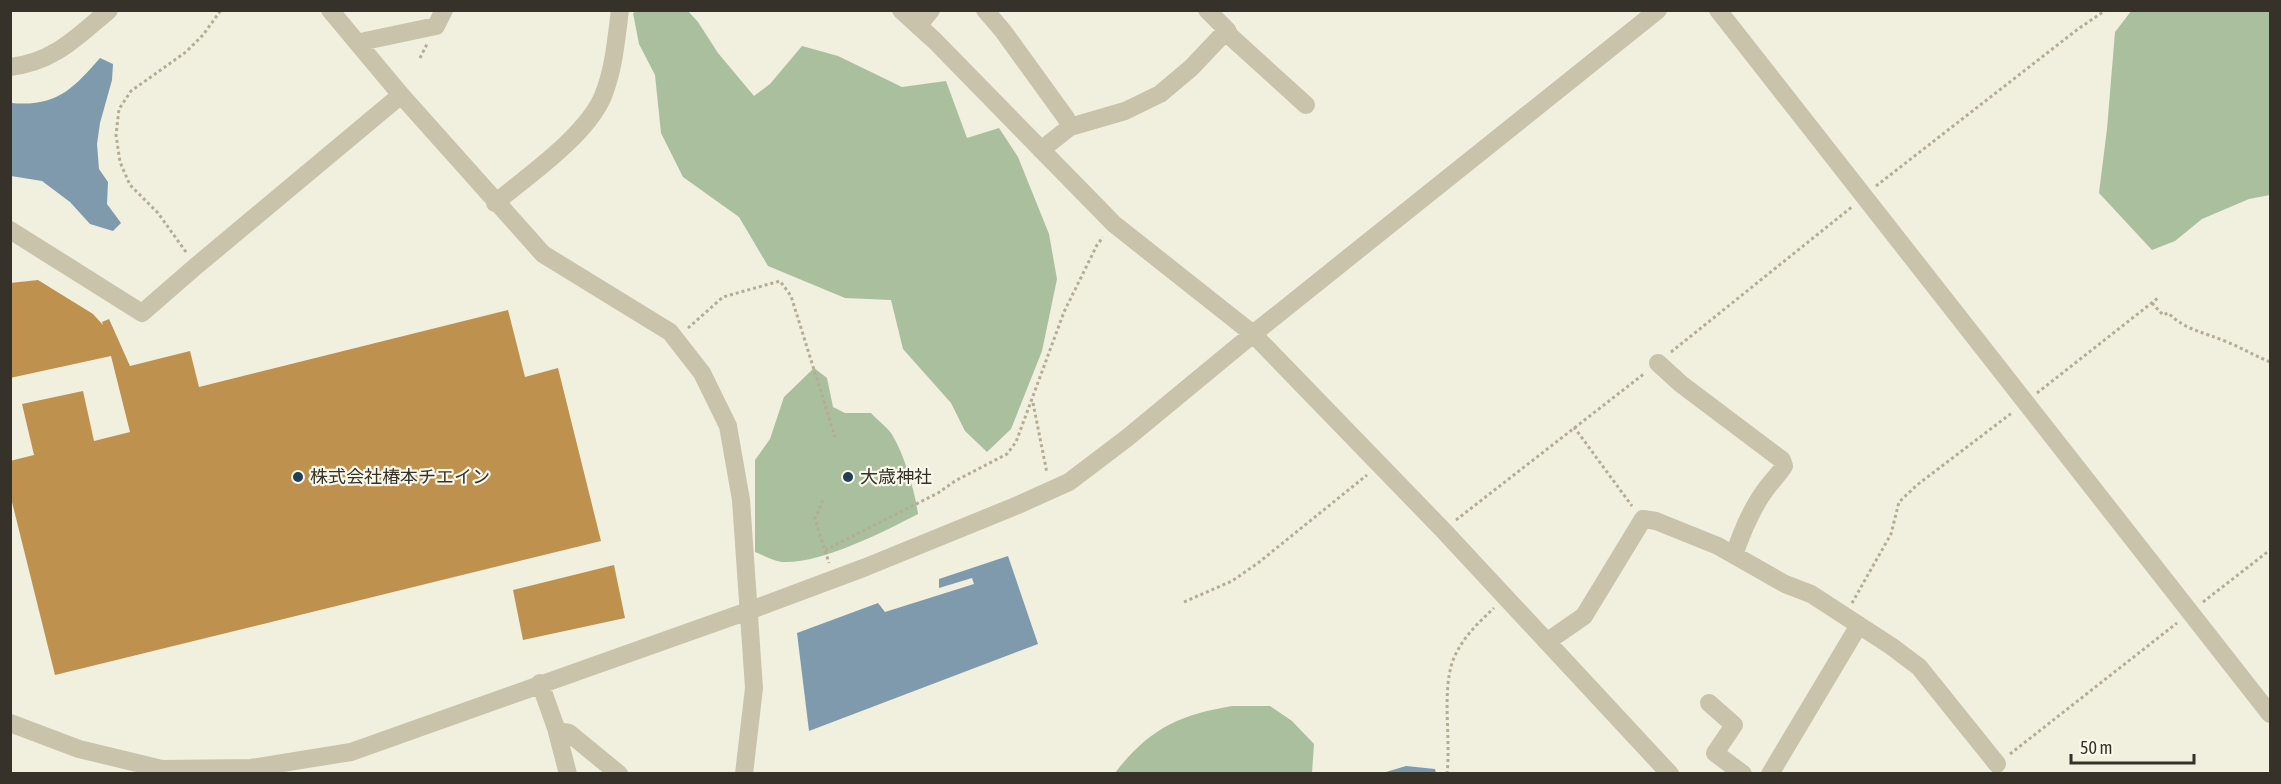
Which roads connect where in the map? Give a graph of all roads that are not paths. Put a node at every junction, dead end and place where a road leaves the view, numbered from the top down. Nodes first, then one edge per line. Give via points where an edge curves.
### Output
1 (109, 10) edge
2 (330, 10) edge
3 (444, 10) edge
4 (620, 10) edge
5 (901, 10) edge
6 (931, 10) edge
7 (985, 10) edge
8 (1207, 10) edge
9 (1659, 10) edge
10 (1718, 10) edge
11 (918, 26) junction
12 (1227, 30) junction
13 (360, 46) junction
14 (10, 67) edge
15 (401, 95) junction
16 (1306, 105) dead end
17 (1070, 126) junction
18 (1041, 150) junction
19 (495, 203) junction
20 (10, 230) edge
21 (1253, 334) junction
22 (1658, 363) dead end
23 (1734, 555) junction
24 (748, 611) junction
25 (1852, 621) junction
26 (1548, 641) junction
27 (540, 683) junction
28 (1709, 704) dead end
29 (2271, 714) edge
30 (10, 723) edge
31 (557, 731) junction
32 (1997, 764) road end
33 (568, 774) edge
34 (619, 774) edge
35 (744, 774) edge
36 (1670, 774) edge
37 (1743, 774) edge
38 (1770, 774) edge

1 - 14 street via 55,54 30,65
2 - 13 street
3 - 13 street via 436,26 365,41
4 - 19 street via 612,72 602,99 584,125
5 - 11 street
6 - 11 street
7 - 17 street
8 - 12 street
9 - 21 street
10 - 29 street
11 - 18 street
12 - 16 street
12 - 17 street via 1160,94 1125,111
13 - 15 street
15 - 19 street
15 - 20 street via 142,313
17 - 18 street
18 - 21 street via 1114,224
19 - 24 street via 543,254 670,332 702,373 728,426 741,500
21 - 24 street via 1069,482
21 - 26 street
22 - 23 street via 1782,460 1784,466 1744,527
23 - 25 street via 1811,594
23 - 26 street via 1643,519 1584,616
24 - 27 street
24 - 35 street via 754,688
25 - 32 street via 1919,667
25 - 38 street
26 - 36 street
27 - 30 street via 351,752 251,768 162,769 79,749
27 - 31 street
28 - 37 street via 1734,725 1715,753
31 - 33 street
31 - 34 street via 569,733

